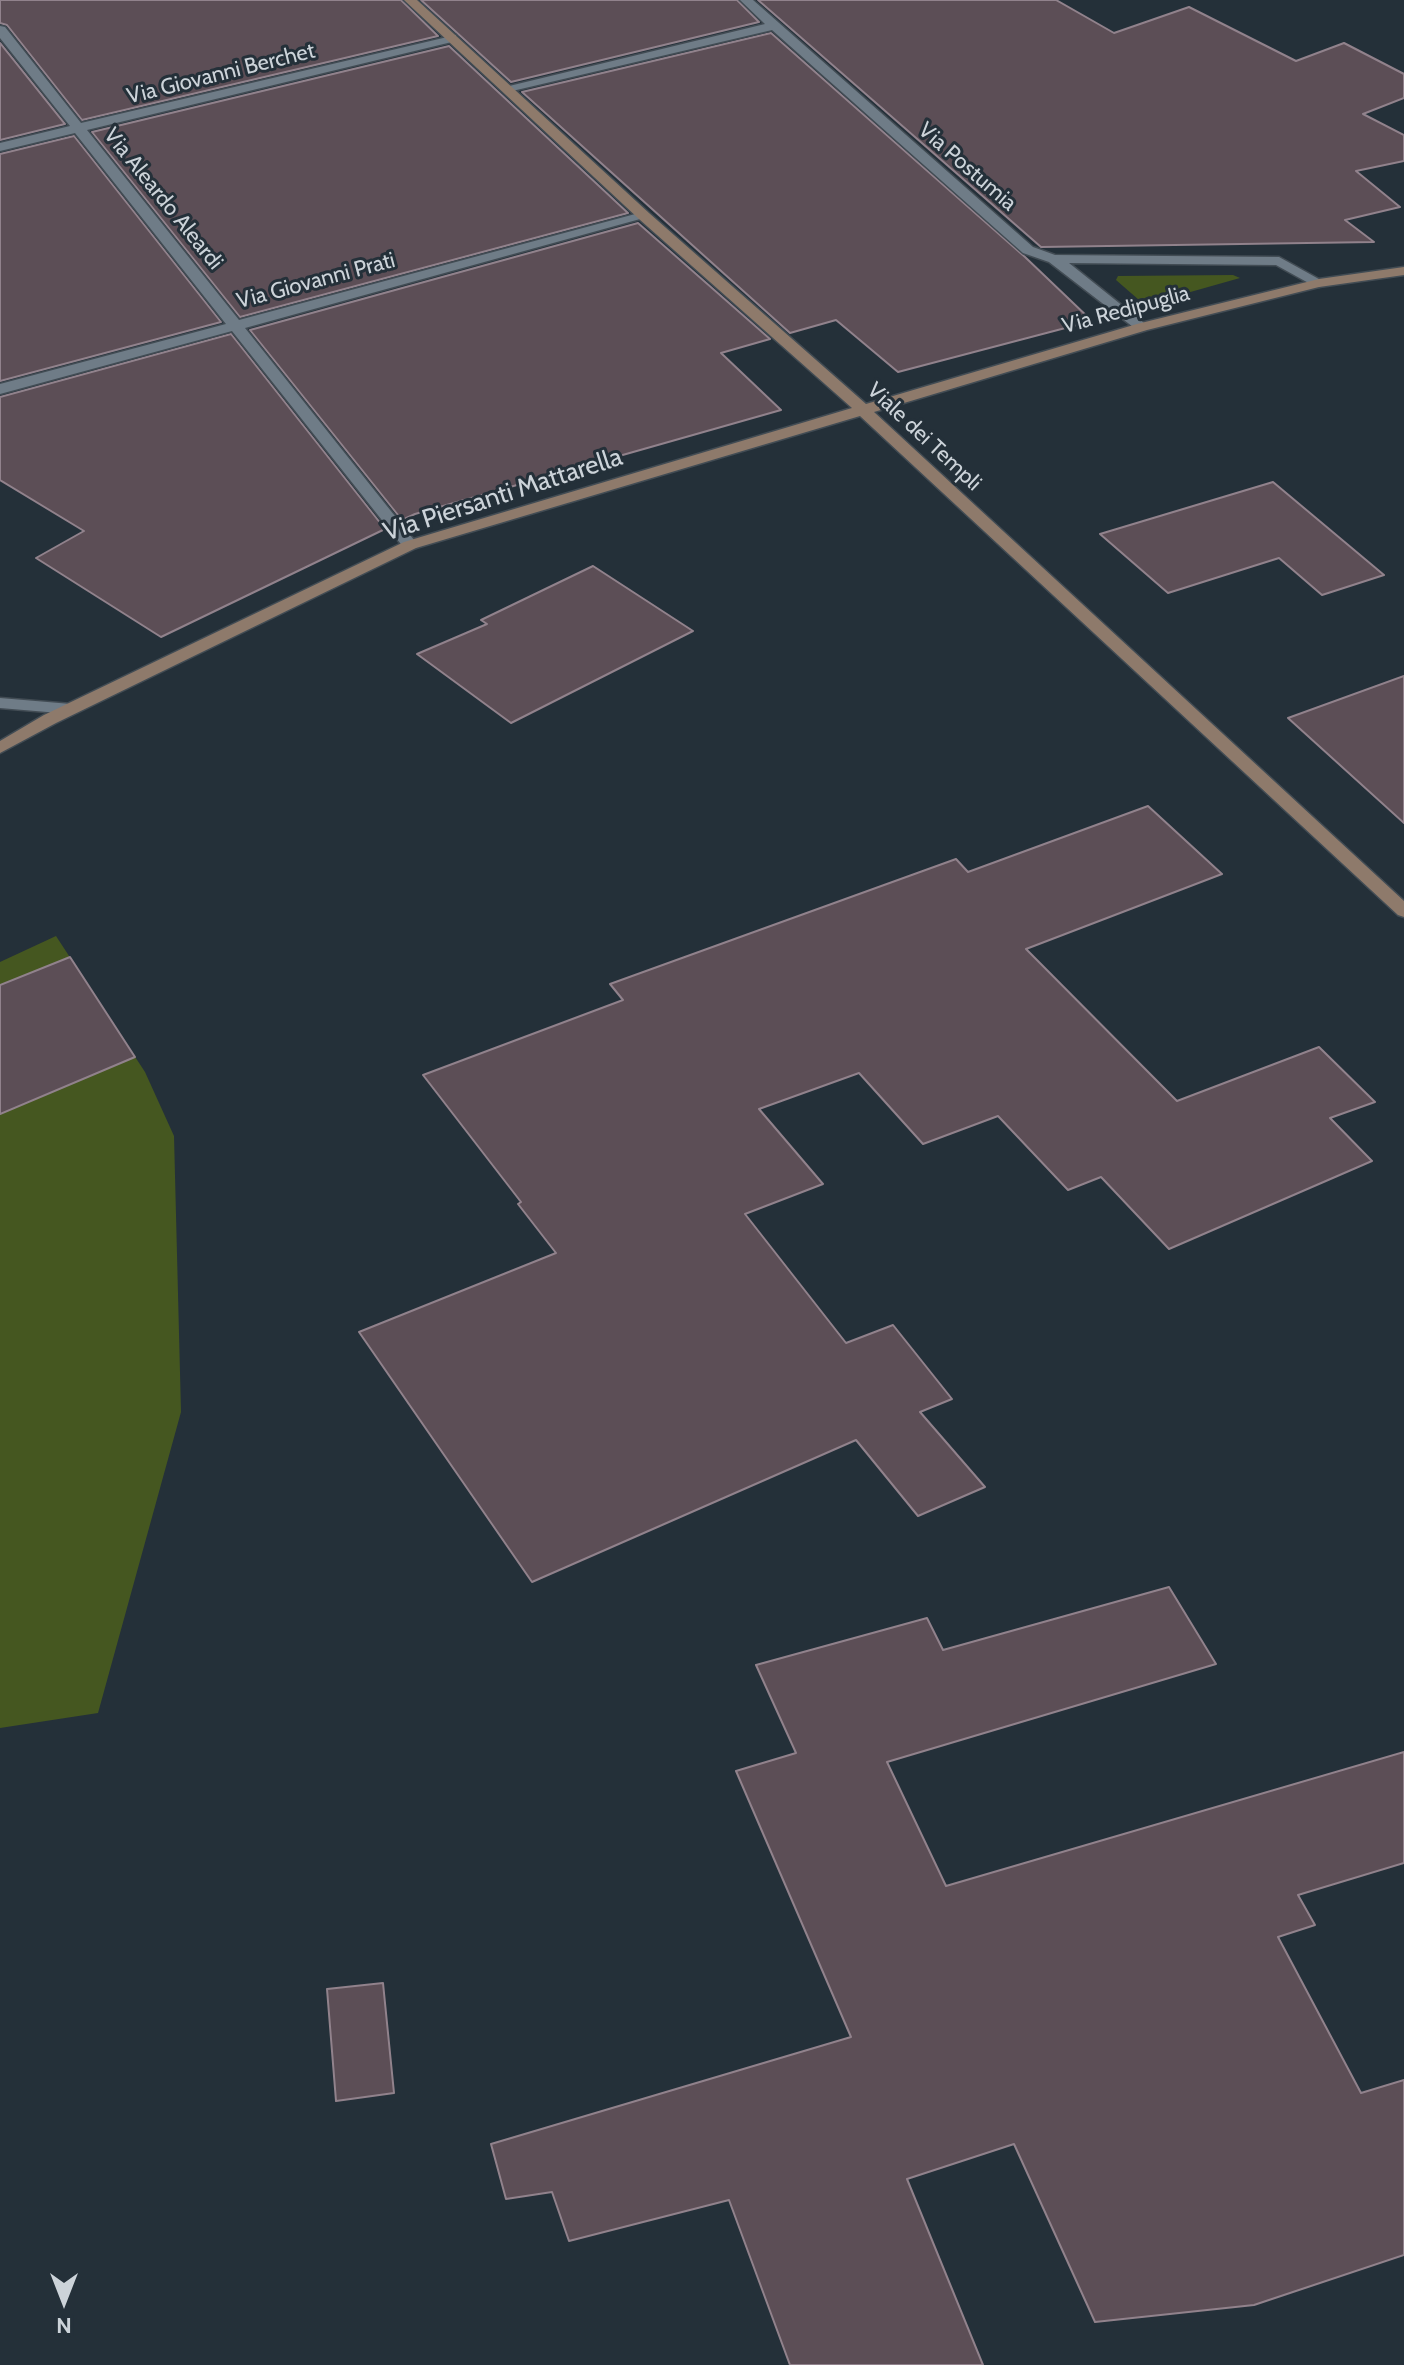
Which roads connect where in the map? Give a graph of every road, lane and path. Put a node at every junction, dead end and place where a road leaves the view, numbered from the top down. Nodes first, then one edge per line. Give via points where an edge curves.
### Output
1 (410, 0) edge
2 (746, 0) edge
3 (773, 26) junction
4 (0, 30) edge
5 (451, 38) junction
6 (508, 88) junction
7 (79, 129) junction
8 (0, 147) edge
9 (644, 216) junction
10 (1054, 259) junction
11 (1404, 271) edge
12 (1319, 283) junction
13 (236, 325) junction
14 (1142, 327) junction
15 (0, 389) edge
16 (863, 410) junction
17 (410, 545) junction
18 (0, 703) edge
19 (71, 709) junction
20 (0, 748) edge
21 (1404, 911) edge

1 - 5 main road, Viale dei Templi
2 - 3 street, Via Postumia
3 - 6 street
3 - 10 street, Via Postumia via 1028,250
4 - 7 street, Via Aleardo Aleardi
5 - 6 main road, Viale dei Templi
5 - 7 street, Via Giovanni Berchet
6 - 9 main road, Viale dei Templi
7 - 8 street, Via Giovanni Berchet
7 - 13 street, Via Aleardo Aleardi
9 - 13 street, Via Giovanni Prati
9 - 16 main road, Viale dei Templi
10 - 12 street via 1279,261
10 - 14 street, Via Postumia
11 - 12 main road, Via Redipuglia
12 - 14 main road, Via Redipuglia
13 - 15 street, Via Giovanni Prati
13 - 17 street, Via Aleardo Aleardi
14 - 16 main road, Via Redipuglia
16 - 17 main road, Via Piersanti Mattarella
16 - 21 main road, Viale dei Templi
17 - 19 main road, Via Piersanti Mattarella
18 - 19 street
19 - 20 main road, Via Piersanti Mattarella

